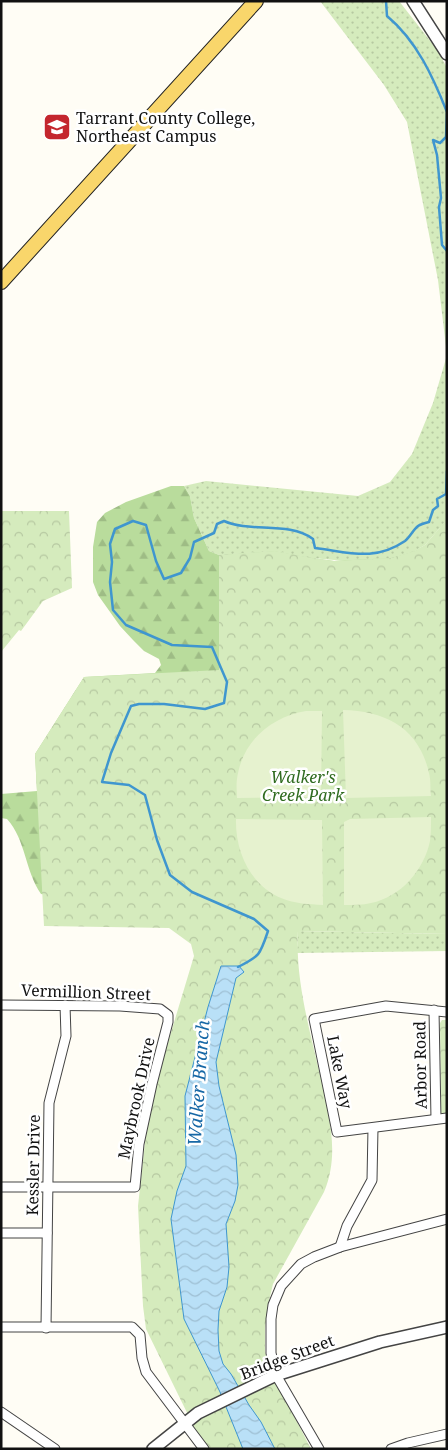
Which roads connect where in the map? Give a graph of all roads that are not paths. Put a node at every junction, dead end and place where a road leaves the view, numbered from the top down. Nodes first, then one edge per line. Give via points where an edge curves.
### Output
1 (256, 1) edge
2 (413, 1) edge
3 (447, 54) edge
4 (1, 282) edge
5 (65, 1004) junction
6 (1, 1005) edge
7 (434, 1010) junction
8 (447, 1012) edge
9 (168, 1015) joint
10 (447, 1118) edge
11 (436, 1119) junction
12 (373, 1128) junction
13 (47, 1186) junction
14 (1, 1187) edge
15 (447, 1219) edge
16 (1, 1233) edge
17 (47, 1233) junction
18 (340, 1247) junction
19 (447, 1327) edge
20 (1, 1328) edge
21 (46, 1328) junction
22 (276, 1375) junction
23 (1, 1412) edge
24 (184, 1422) junction
25 (447, 1434) edge
26 (55, 1449) edge
27 (153, 1449) edge
28 (204, 1449) edge
29 (319, 1449) edge
30 (391, 1449) edge

1 - 4 main road
2 - 3 street
5 - 6 street, Vermillion Street
5 - 9 street, Vermillion Street via 160,1009
5 - 13 street, Kessler Drive via 66,1036 49,1103
7 - 8 street
7 - 11 street, Arbor Road
7 - 12 street, Lake Way via 386,1006 314,1018 336,1132
9 - 13 street, Maybrook Drive via 139,1144 135,1187
10 - 11 street
11 - 12 street
12 - 18 street via 372,1180 346,1226
13 - 14 street
13 - 17 street, Kessler Drive
15 - 18 street
16 - 17 street
17 - 21 street, Kessler Drive
18 - 22 street via 301,1264 281,1286 271,1319 271,1353
19 - 22 street, Bridge Street via 380,1342
20 - 21 street
21 - 24 street via 132,1327 140,1335 146,1372
22 - 24 street, Bridge Street
22 - 29 street
23 - 26 street
24 - 27 street, Bridge Street
24 - 28 street
25 - 30 street

